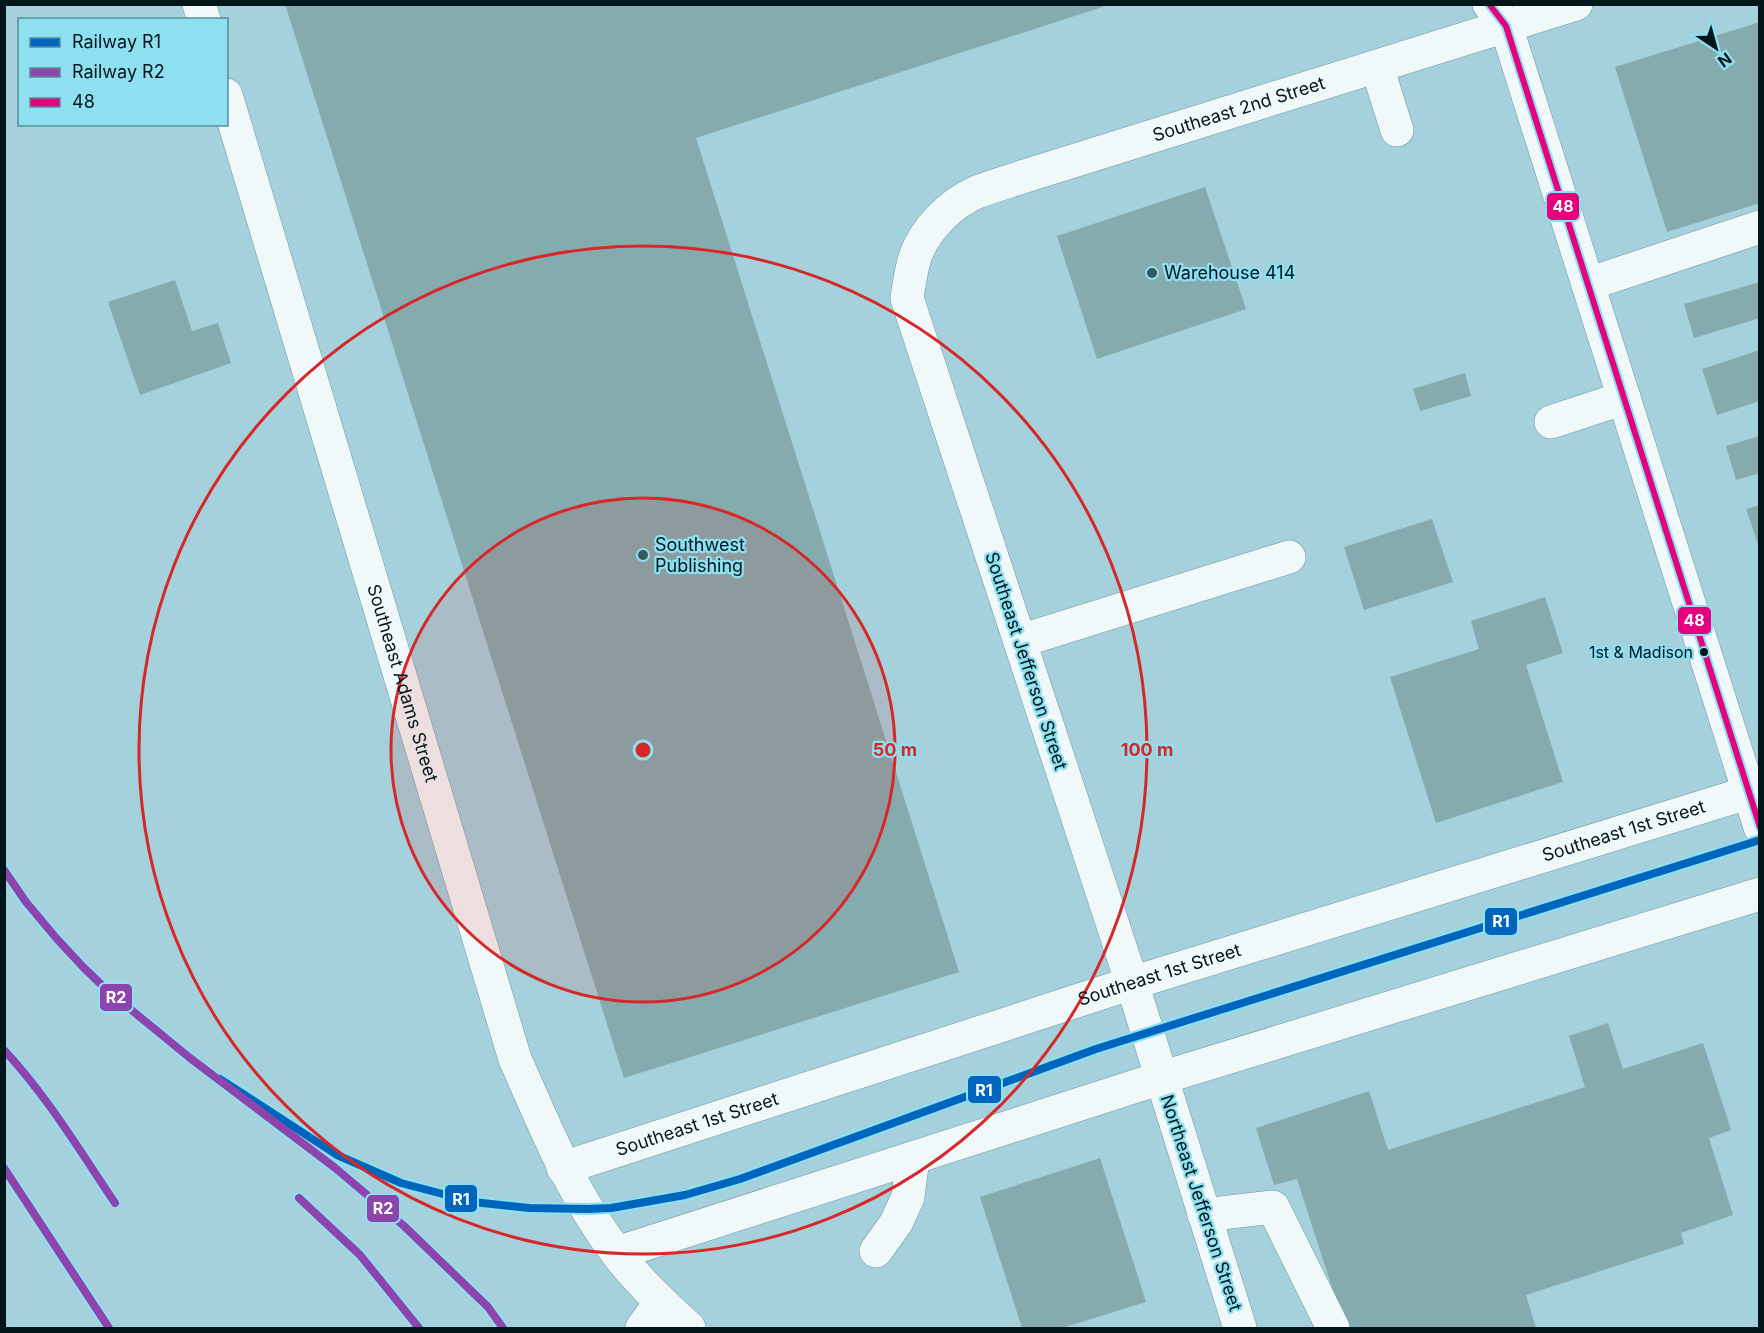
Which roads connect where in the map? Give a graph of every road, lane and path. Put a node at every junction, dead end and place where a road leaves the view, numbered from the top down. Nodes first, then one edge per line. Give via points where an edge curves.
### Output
1 (1576, 4) edge
2 (1497, 15) edge
3 (1377, 67) junction
4 (228, 102) edge
5 (1397, 130) dead end
6 (1760, 227) edge
7 (922, 244) joint
8 (1588, 284) junction
9 (1624, 398) junction
10 (1551, 422) dead end
11 (1289, 557) dead end
12 (1020, 641) junction
13 (1754, 790) edge
14 (1760, 827) edge
15 (1760, 894) edge
16 (1132, 983) junction
17 (1161, 1078) junction
18 (913, 1158) junction
19 (563, 1168) junction
20 (1204, 1215) junction
21 (876, 1251) dead end
22 (617, 1253) junction
23 (661, 1302) junction
24 (642, 1329) edge
25 (688, 1329) edge
26 (1240, 1329) edge
27 (1333, 1329) edge

1 - 2 street, Southeast 2nd Street
2 - 3 street, Southeast 2nd Street
2 - 8 street
3 - 5 street
3 - 7 street, Southeast 2nd Street via 977,192 953,206
4 - 19 street, Southeast Adams Street via 515,1059
6 - 8 street
7 - 12 street, Southeast Jefferson Street via 910,276 908,298
8 - 9 street
9 - 10 street
9 - 13 street
11 - 12 street
12 - 16 street, Southeast Jefferson Street
13 - 14 street
13 - 16 street, Southeast 1st Street
15 - 17 street
16 - 17 street, Southeast Jefferson Street
16 - 19 street, Southeast 1st Street
17 - 18 street
17 - 20 street, Northeast Jefferson Street
18 - 21 street via 908,1197
18 - 22 street
19 - 22 street, Southeast Adams Street
20 - 26 street, Northeast Jefferson Street
20 - 27 street via 1273,1207
22 - 23 street, Southeast Adams Street
23 - 24 street
23 - 25 street, Southeast Adams Street

